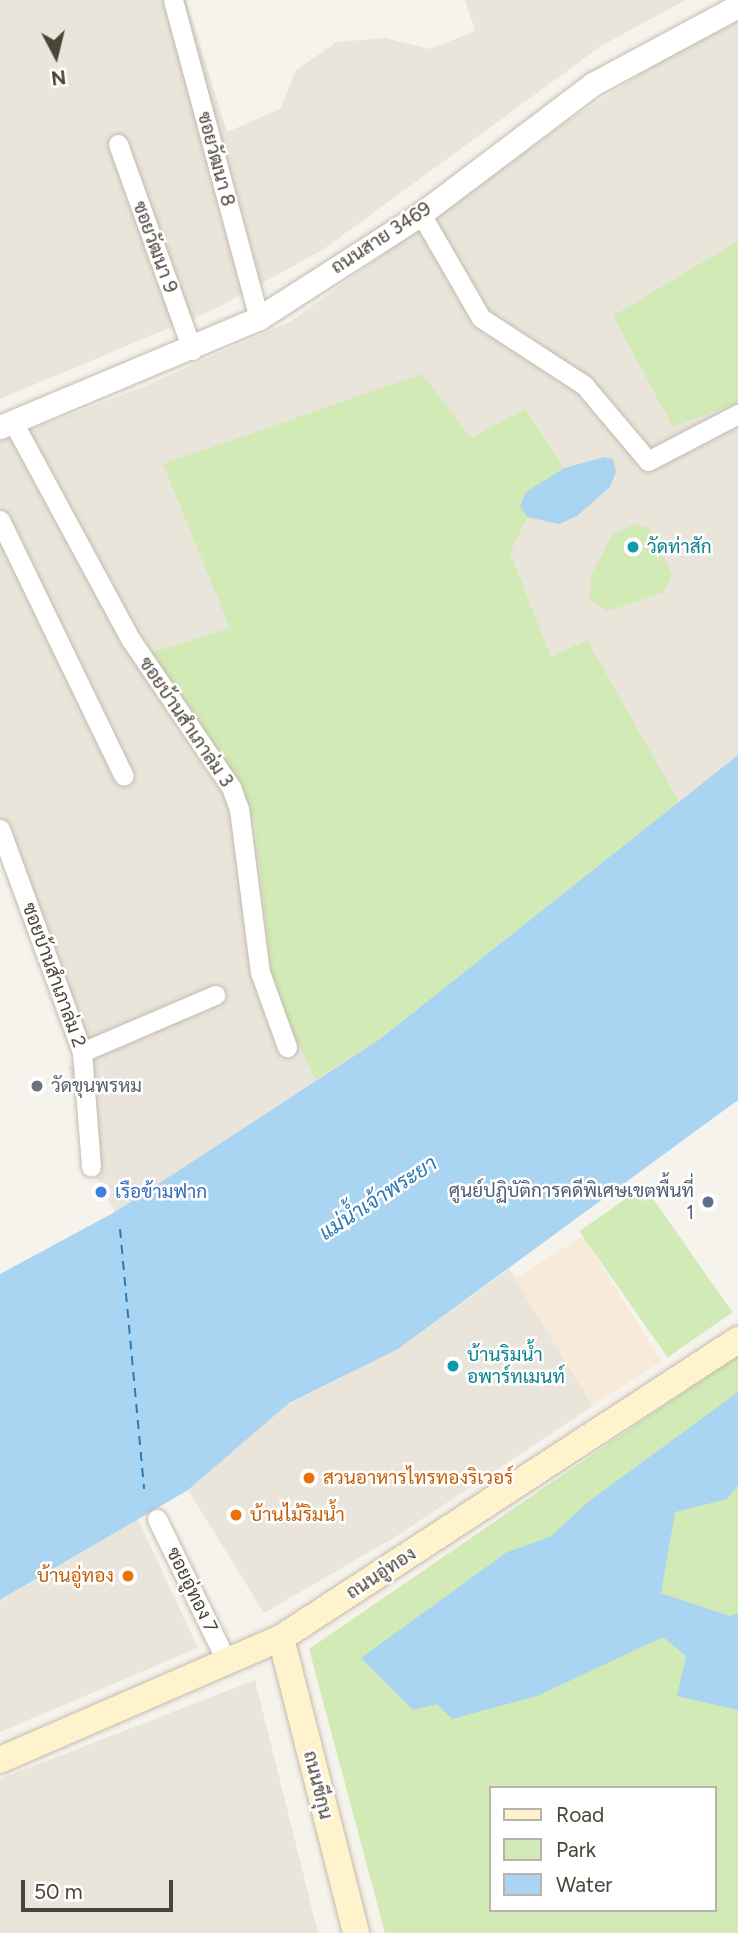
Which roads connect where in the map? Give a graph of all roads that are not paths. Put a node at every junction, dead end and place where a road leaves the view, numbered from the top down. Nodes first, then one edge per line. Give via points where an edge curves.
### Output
1 (173, 0) edge
2 (738, 6) edge
3 (118, 144) dead end
4 (421, 214) junction
5 (258, 318) junction
6 (192, 350) junction
7 (738, 414) edge
8 (7, 424) edge
9 (0, 520) edge
10 (124, 776) dead end
11 (2, 842) edge
12 (215, 995) dead end
13 (288, 1047) dead end
14 (82, 1052) junction
15 (91, 1167) dead end
16 (738, 1340) edge
17 (157, 1519) dead end
18 (281, 1638) junction
19 (227, 1662) junction
20 (0, 1760) edge
21 (356, 1933) edge

1 - 5 street, ซอยวัฒนา 8
2 - 4 street, ถนนสาย 3469 via 593,84
3 - 6 street, ซอยวัฒนา 9
4 - 5 street, ถนนสาย 3469
4 - 7 street via 481,318 584,385 648,461
5 - 6 street, ถนนสาย 3469
6 - 8 street, ถนนสาย 3469
8 - 13 street, ซอยบ้านสำเภาล่ม 3 via 131,640 231,787 239,808 260,972
9 - 10 street
11 - 14 street, ซอยบ้านสำเภาล่ม 2
12 - 14 street
14 - 15 street, ซอยบ้านสำเภาล่ม 2
16 - 18 main road, ถนนอู่ทอง
17 - 19 street, ซอยอู่ทอง 7
18 - 19 main road, ถนนอู่ทอง
18 - 21 main road, ถนนชีกุน
19 - 20 main road, ถนนอู่ทอง

